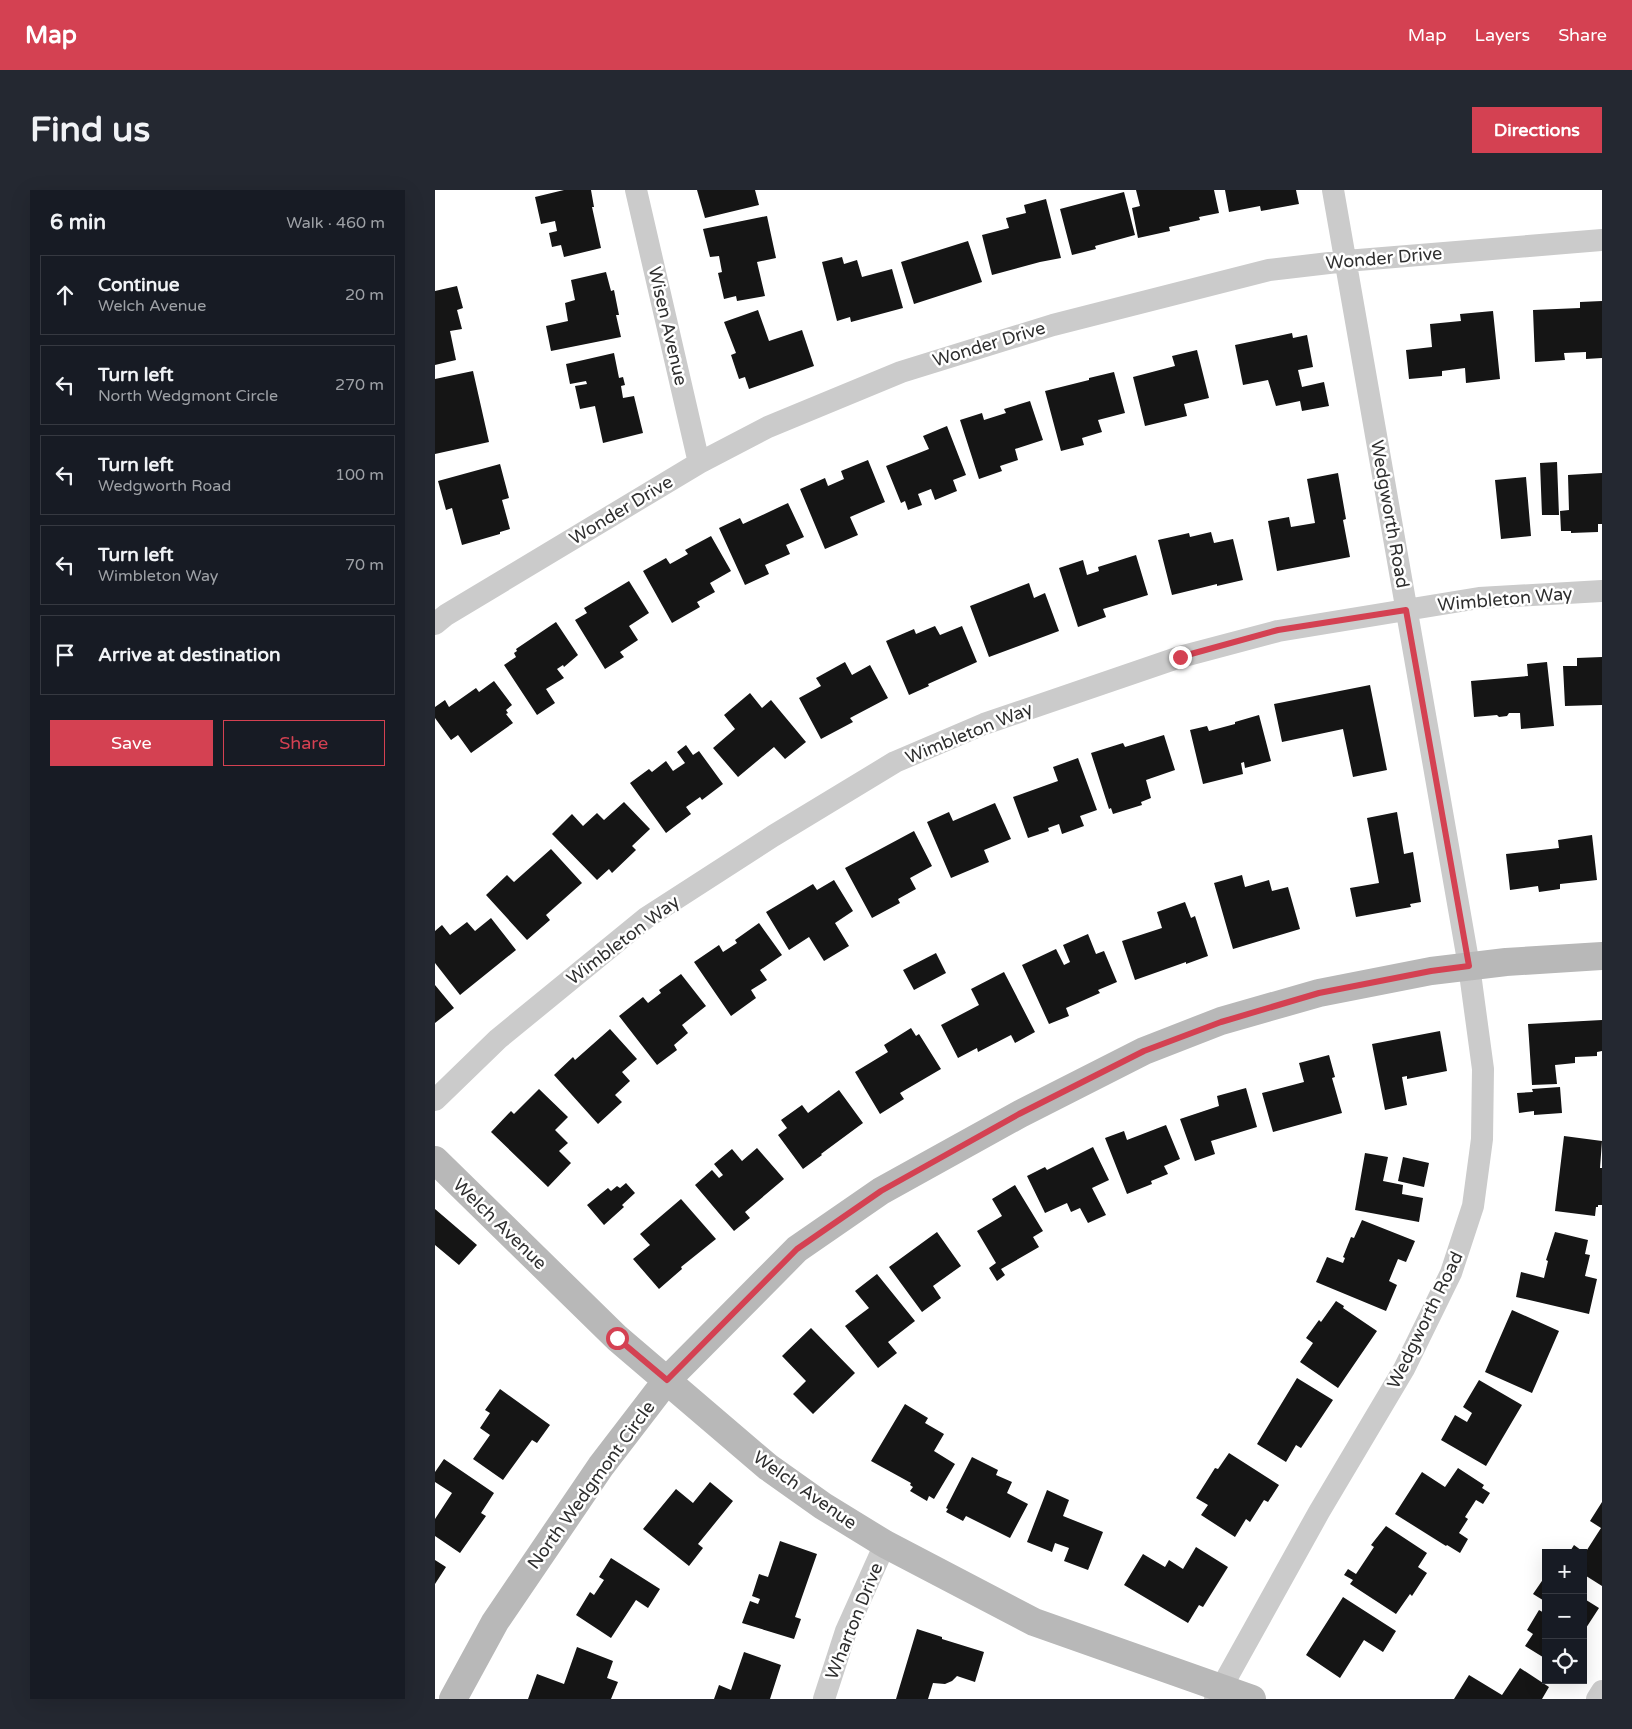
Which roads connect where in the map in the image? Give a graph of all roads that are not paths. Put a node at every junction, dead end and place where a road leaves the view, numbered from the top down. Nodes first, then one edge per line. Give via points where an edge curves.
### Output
1 (636, 190) edge
2 (1333, 190) edge
3 (1602, 240) edge
4 (1346, 261) junction
5 (699, 463) junction
6 (1602, 591) edge
7 (1406, 610) junction
8 (435, 624) edge
9 (1602, 956) edge
10 (1469, 966) junction
11 (435, 1100) edge
12 (435, 1160) edge
13 (667, 1380) junction
14 (885, 1544) junction
15 (1602, 1691) edge
16 (1217, 1694) edge
17 (453, 1699) edge
18 (824, 1699) edge
19 (1252, 1699) edge
20 (1597, 1699) edge

1 - 5 street, Wisen Avenue
2 - 4 street, Wedgworth Road
3 - 4 street, Wonder Drive
4 - 5 street, Wonder Drive via 1269,270 1053,324 901,372 768,427
4 - 7 street, Wedgworth Road
5 - 8 street, Wonder Drive
6 - 7 street, Wimbleton Way via 1479,598
7 - 10 street, Wedgworth Road
7 - 11 street, Wimbleton Way via 1278,630 1180,657 984,724 895,762 646,918 498,1039
9 - 10 street, North Wedgmont Circle
10 - 13 street, North Wedgmont Circle via 1319,993 1221,1022 1144,1051 1019,1114 881,1191 797,1249
10 - 16 street, Wedgworth Road via 1483,1069 1482,1139 1473,1206 1451,1273 1404,1370 1319,1512
12 - 13 street, Welch Avenue via 617,1338
13 - 14 street, Welch Avenue via 768,1467
13 - 17 street, North Wedgmont Circle via 601,1466 495,1622
14 - 16 street, Welch Avenue via 1034,1622
14 - 18 street, Wharton Drive via 846,1631
15 - 20 street
16 - 19 street, Welch Avenue

